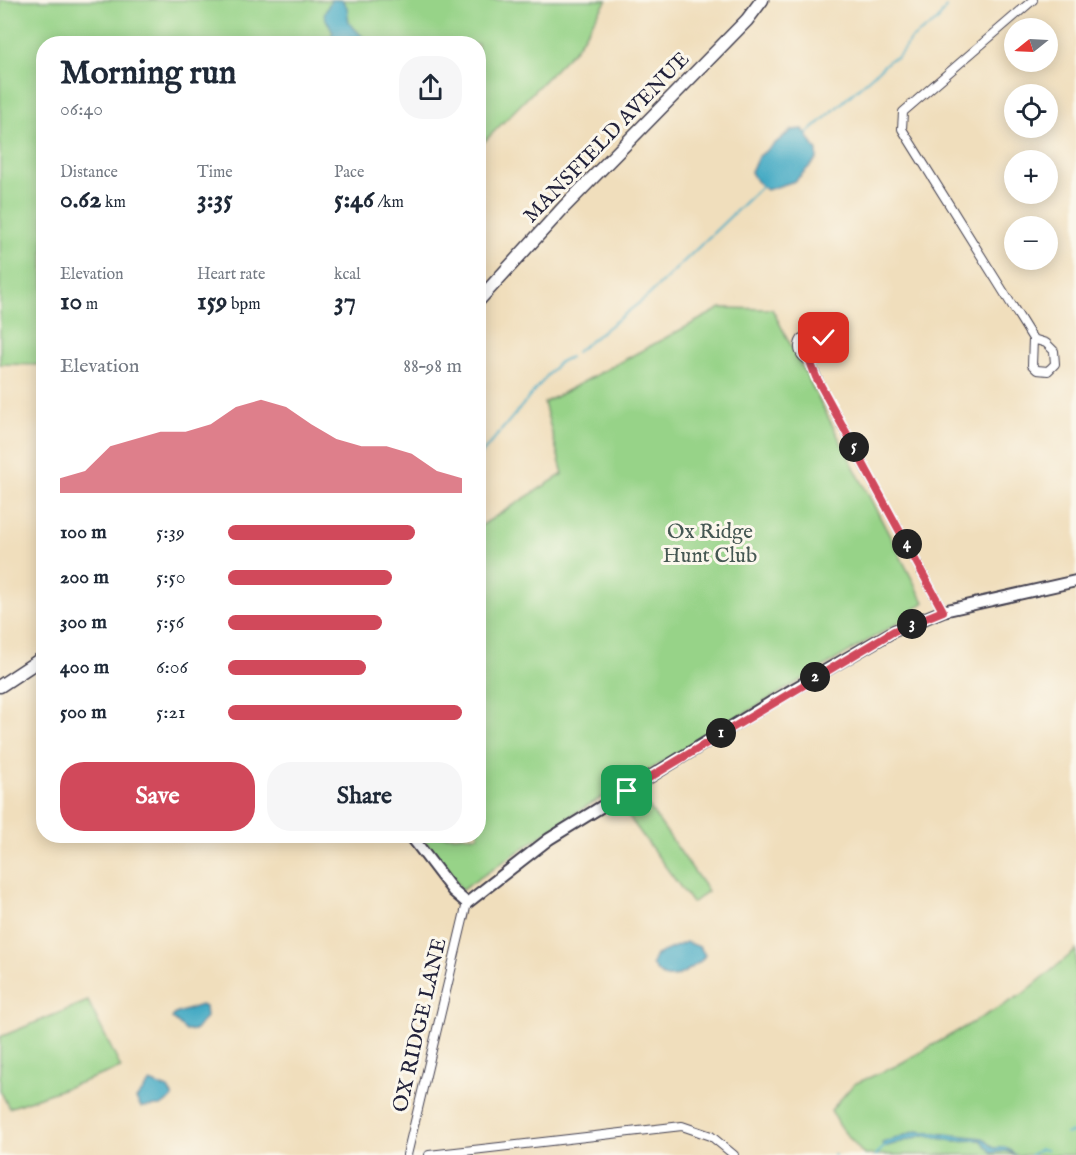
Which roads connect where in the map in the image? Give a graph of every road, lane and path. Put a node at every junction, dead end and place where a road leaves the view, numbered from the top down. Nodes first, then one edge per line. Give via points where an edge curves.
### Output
1 (762, 0) edge
2 (1033, 0) edge
3 (486, 292) edge
4 (1033, 339) dead end
5 (810, 361) dead end
6 (1076, 581) edge
7 (943, 611) junction
8 (36, 662) edge
9 (0, 686) edge
10 (416, 843) edge
11 (467, 903) junction
12 (407, 1155) edge
13 (429, 1155) edge
14 (734, 1155) edge

1 - 3 main road, MANSFIELD AVENUE
2 - 4 street via 903,112 903,129
5 - 7 street
6 - 7 main road
7 - 11 main road via 894,631 759,710 549,839
8 - 9 main road
10 - 11 main road
11 - 12 street, OX RIDGE LANE
13 - 14 street via 682,1126 711,1136

